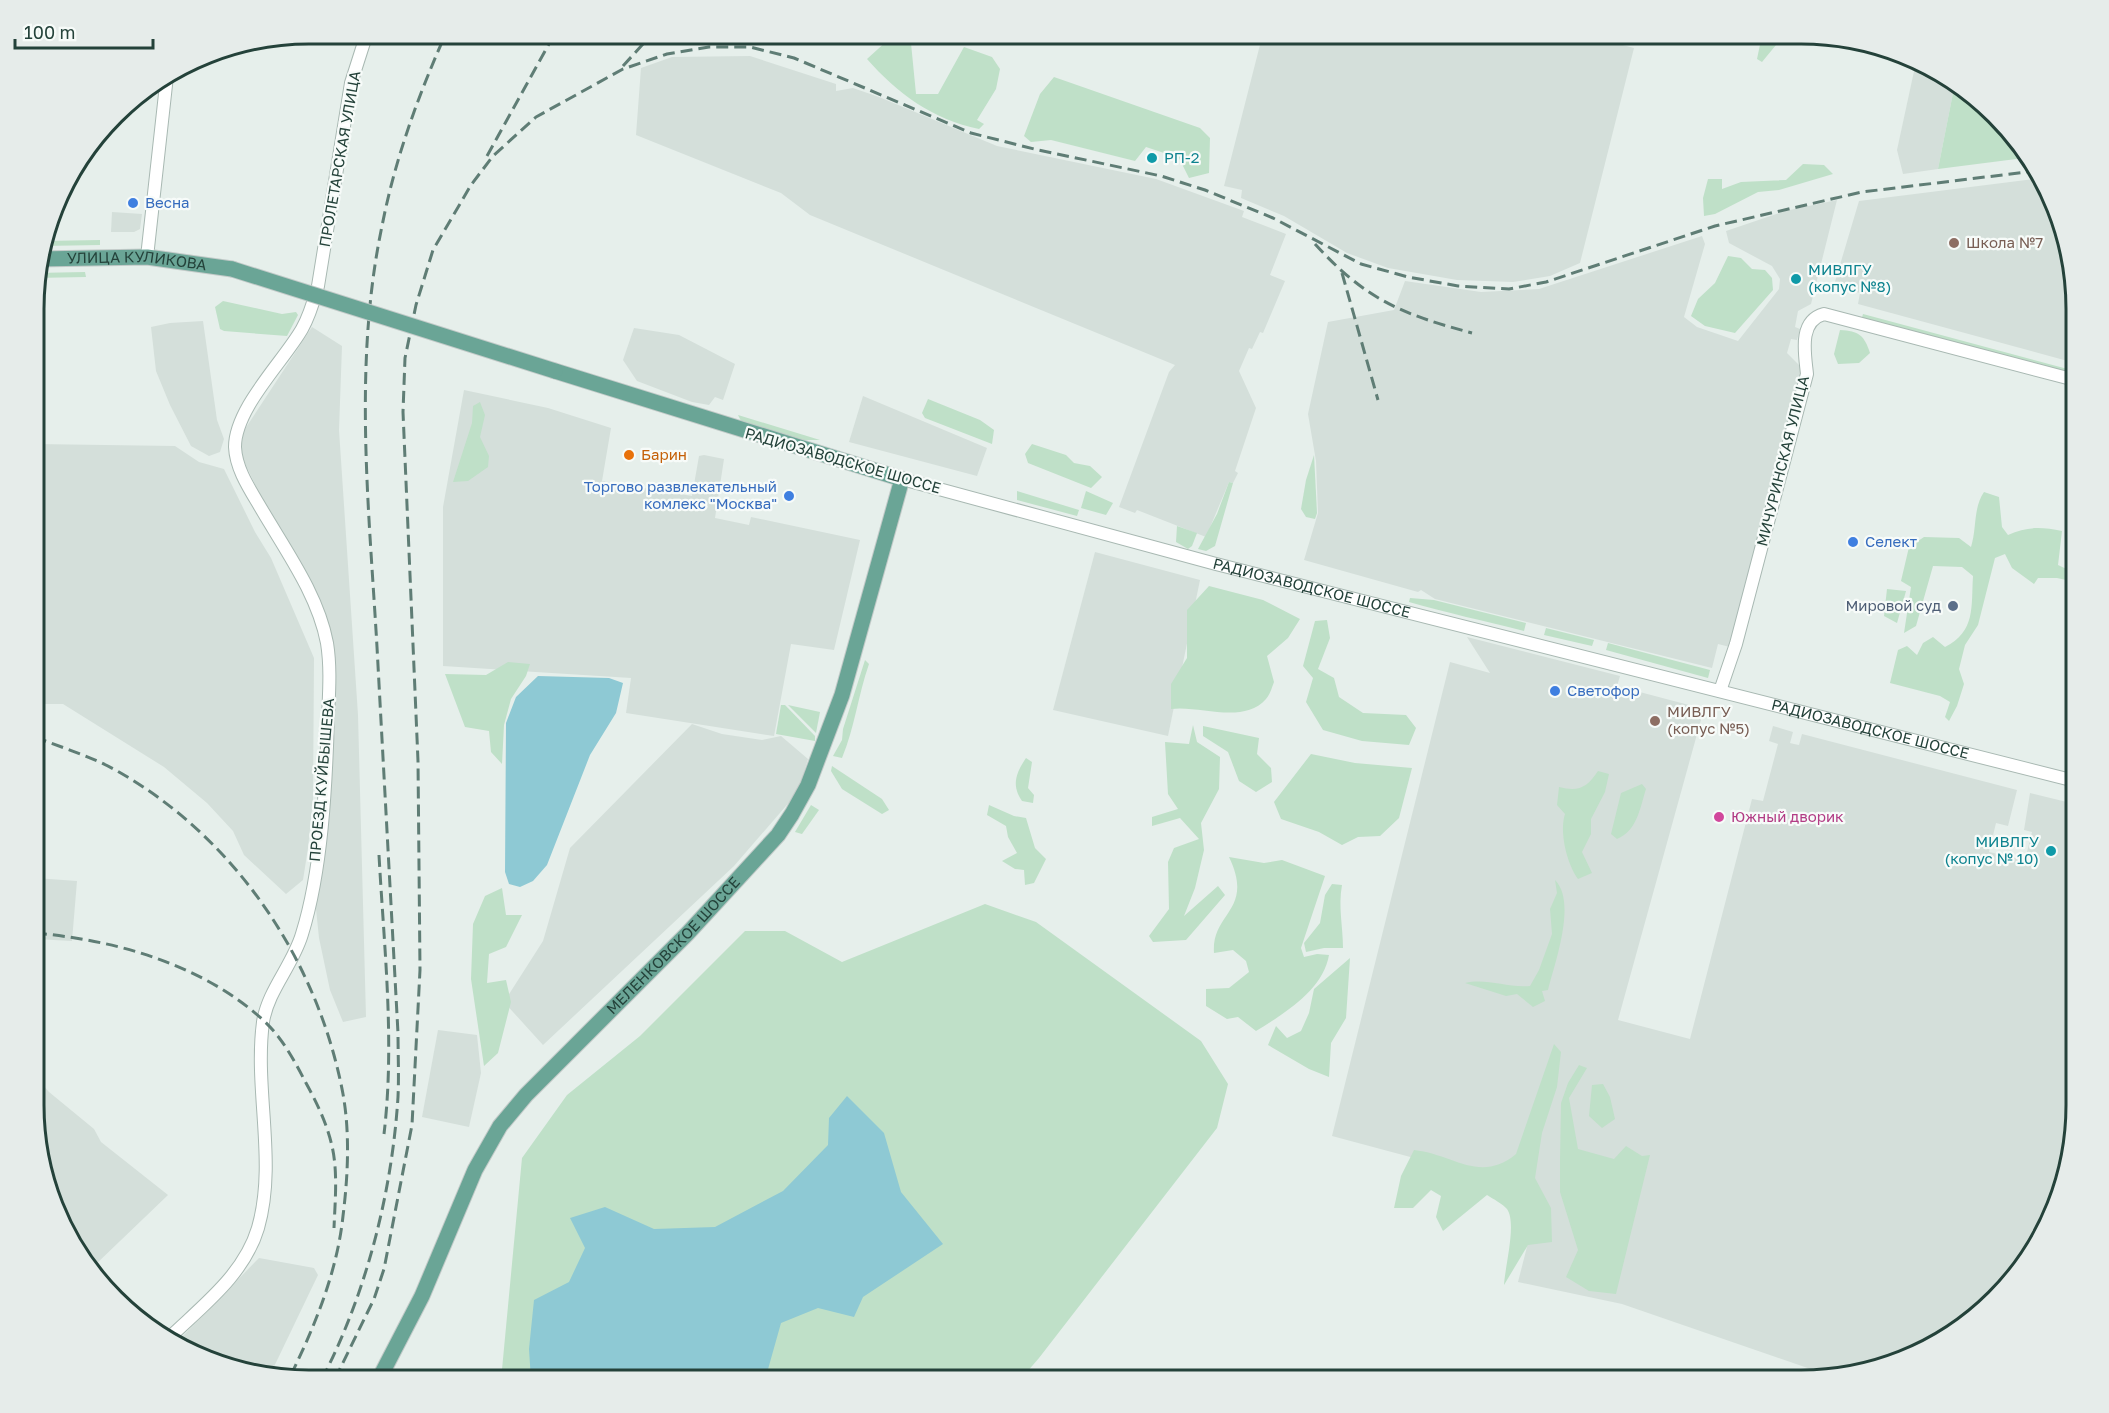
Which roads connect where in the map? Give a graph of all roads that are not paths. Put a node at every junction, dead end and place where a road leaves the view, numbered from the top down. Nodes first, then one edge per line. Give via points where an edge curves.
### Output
1 (364, 43) edge
2 (166, 85) edge
3 (147, 257) junction
4 (49, 259) edge
5 (318, 286) joint
6 (555, 370) joint
7 (2066, 378) edge
8 (902, 479) junction
9 (1720, 691) junction
10 (2066, 779) edge
11 (174, 1333) edge
12 (384, 1370) edge

1 - 5 street, ПРОЛЕТАРСКАЯ УЛИЦА via 351,83
2 - 3 street
3 - 4 main road, УЛИЦА КУЛИКОВА
3 - 6 main road, УЛИЦА КУЛИКОВА, bridge via 232,268
5 - 11 street, ПРОЕЗД КУЙБЫШЕВА via 302,329 249,408 236,438 235,451 243,476 304,582 327,643 327,755 309,909 301,938 272,993 263,1020 262,1207 250,1248 226,1283
6 - 8 main road, РАДИОЗАВОДСКОЕ ШОССЕ
7 - 9 street, МИЧУРИНСКАЯ УЛИЦА via 1824,314 1817,316 1809,325 1804,342 1807,374
8 - 9 street, РАДИОЗАВОДСКОЕ ШОССЕ via 1206,562
8 - 12 main road, МЕЛЕНКОВСКОЕ ШОССЕ via 842,695 792,814 778,835 688,933 526,1095 500,1126 474,1170 422,1296
9 - 10 street, РАДИОЗАВОДСКОЕ ШОССЕ

